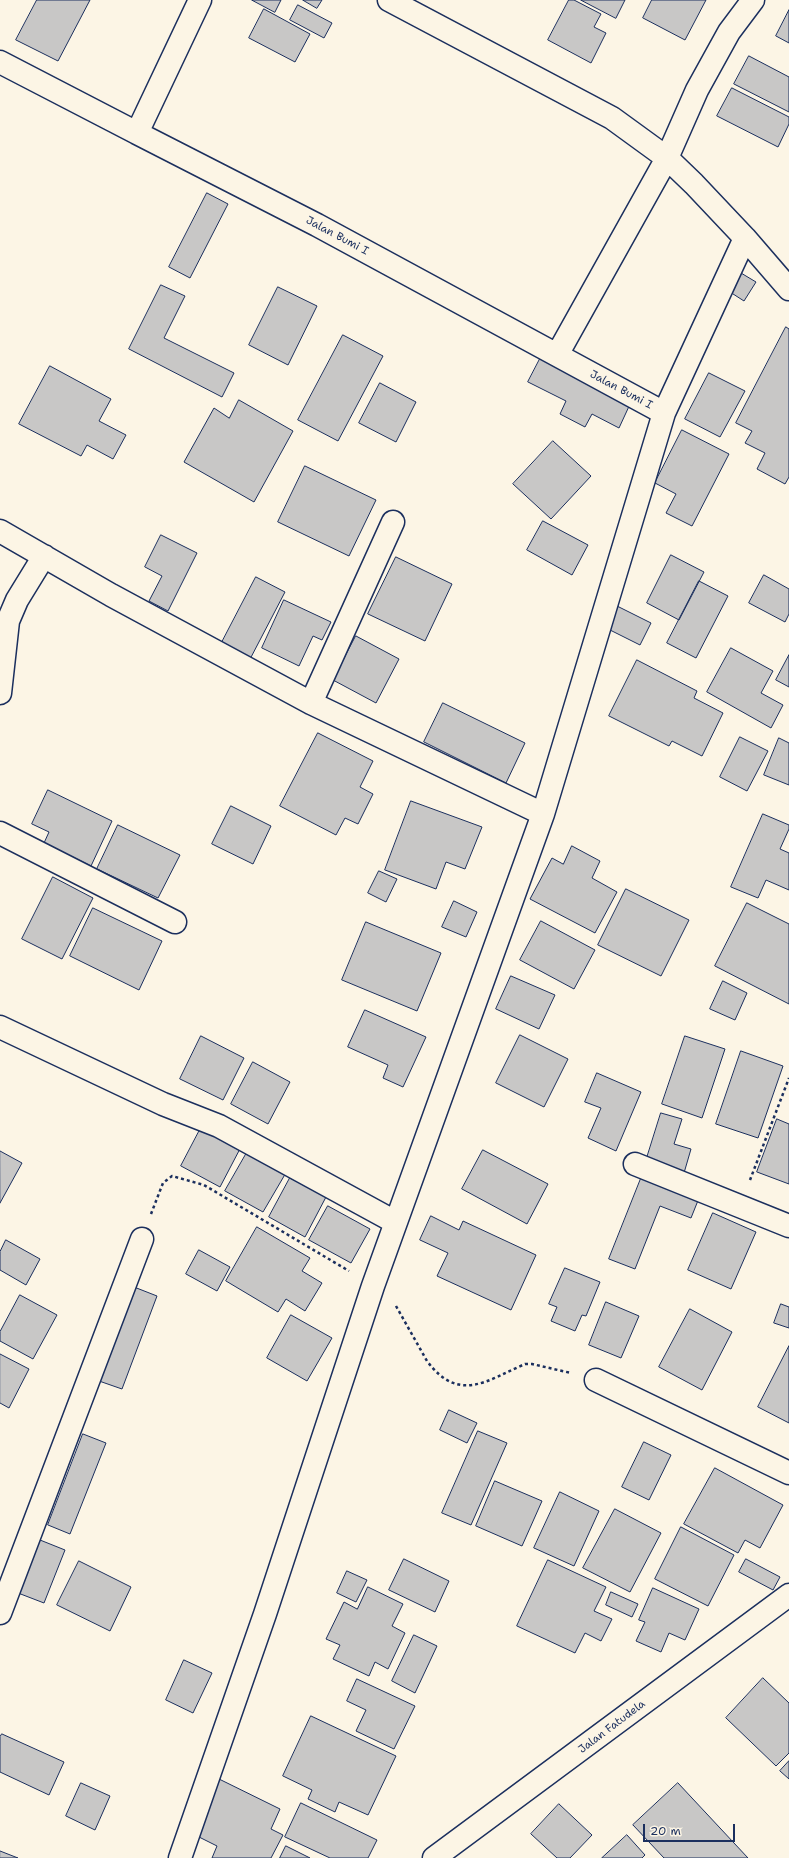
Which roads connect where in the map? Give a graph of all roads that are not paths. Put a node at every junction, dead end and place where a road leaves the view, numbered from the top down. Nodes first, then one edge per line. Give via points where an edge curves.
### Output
1 (200, 0) edge
2 (389, 0) edge
3 (753, 0) edge
4 (0, 62) edge
5 (137, 133) junction
6 (667, 158) junction
7 (745, 238) junction
8 (789, 289) edge
9 (557, 355) junction
10 (664, 413) junction
11 (393, 522) dead end
12 (0, 531) edge
13 (44, 556) junction
14 (0, 693) edge
15 (311, 703) junction
16 (543, 814) junction
17 (0, 833) edge
18 (175, 922) dead end
19 (0, 1027) edge
20 (635, 1164) dead end
21 (395, 1222) junction
22 (789, 1226) edge
23 (142, 1239) road end
24 (596, 1380) road end
25 (789, 1473) edge
26 (789, 1595) edge
27 (0, 1613) edge
28 (180, 1858) edge
29 (434, 1858) edge

1 - 5 street
2 - 6 street via 612,118
3 - 6 street via 729,32 697,90
4 - 5 street, Jalan Bumi I
5 - 9 street, Jalan Bumi I via 317,225
6 - 7 street
6 - 9 street
7 - 8 street
7 - 10 street
9 - 10 street, Jalan Bumi I
10 - 16 street
11 - 15 street
12 - 13 street
13 - 14 street via 8,620
13 - 15 street
15 - 16 street
16 - 21 street
17 - 18 street
19 - 21 street via 163,1104 219,1126
20 - 22 street
21 - 28 street via 265,1614
23 - 27 street
24 - 25 street
26 - 29 street, Jalan Fatudela

